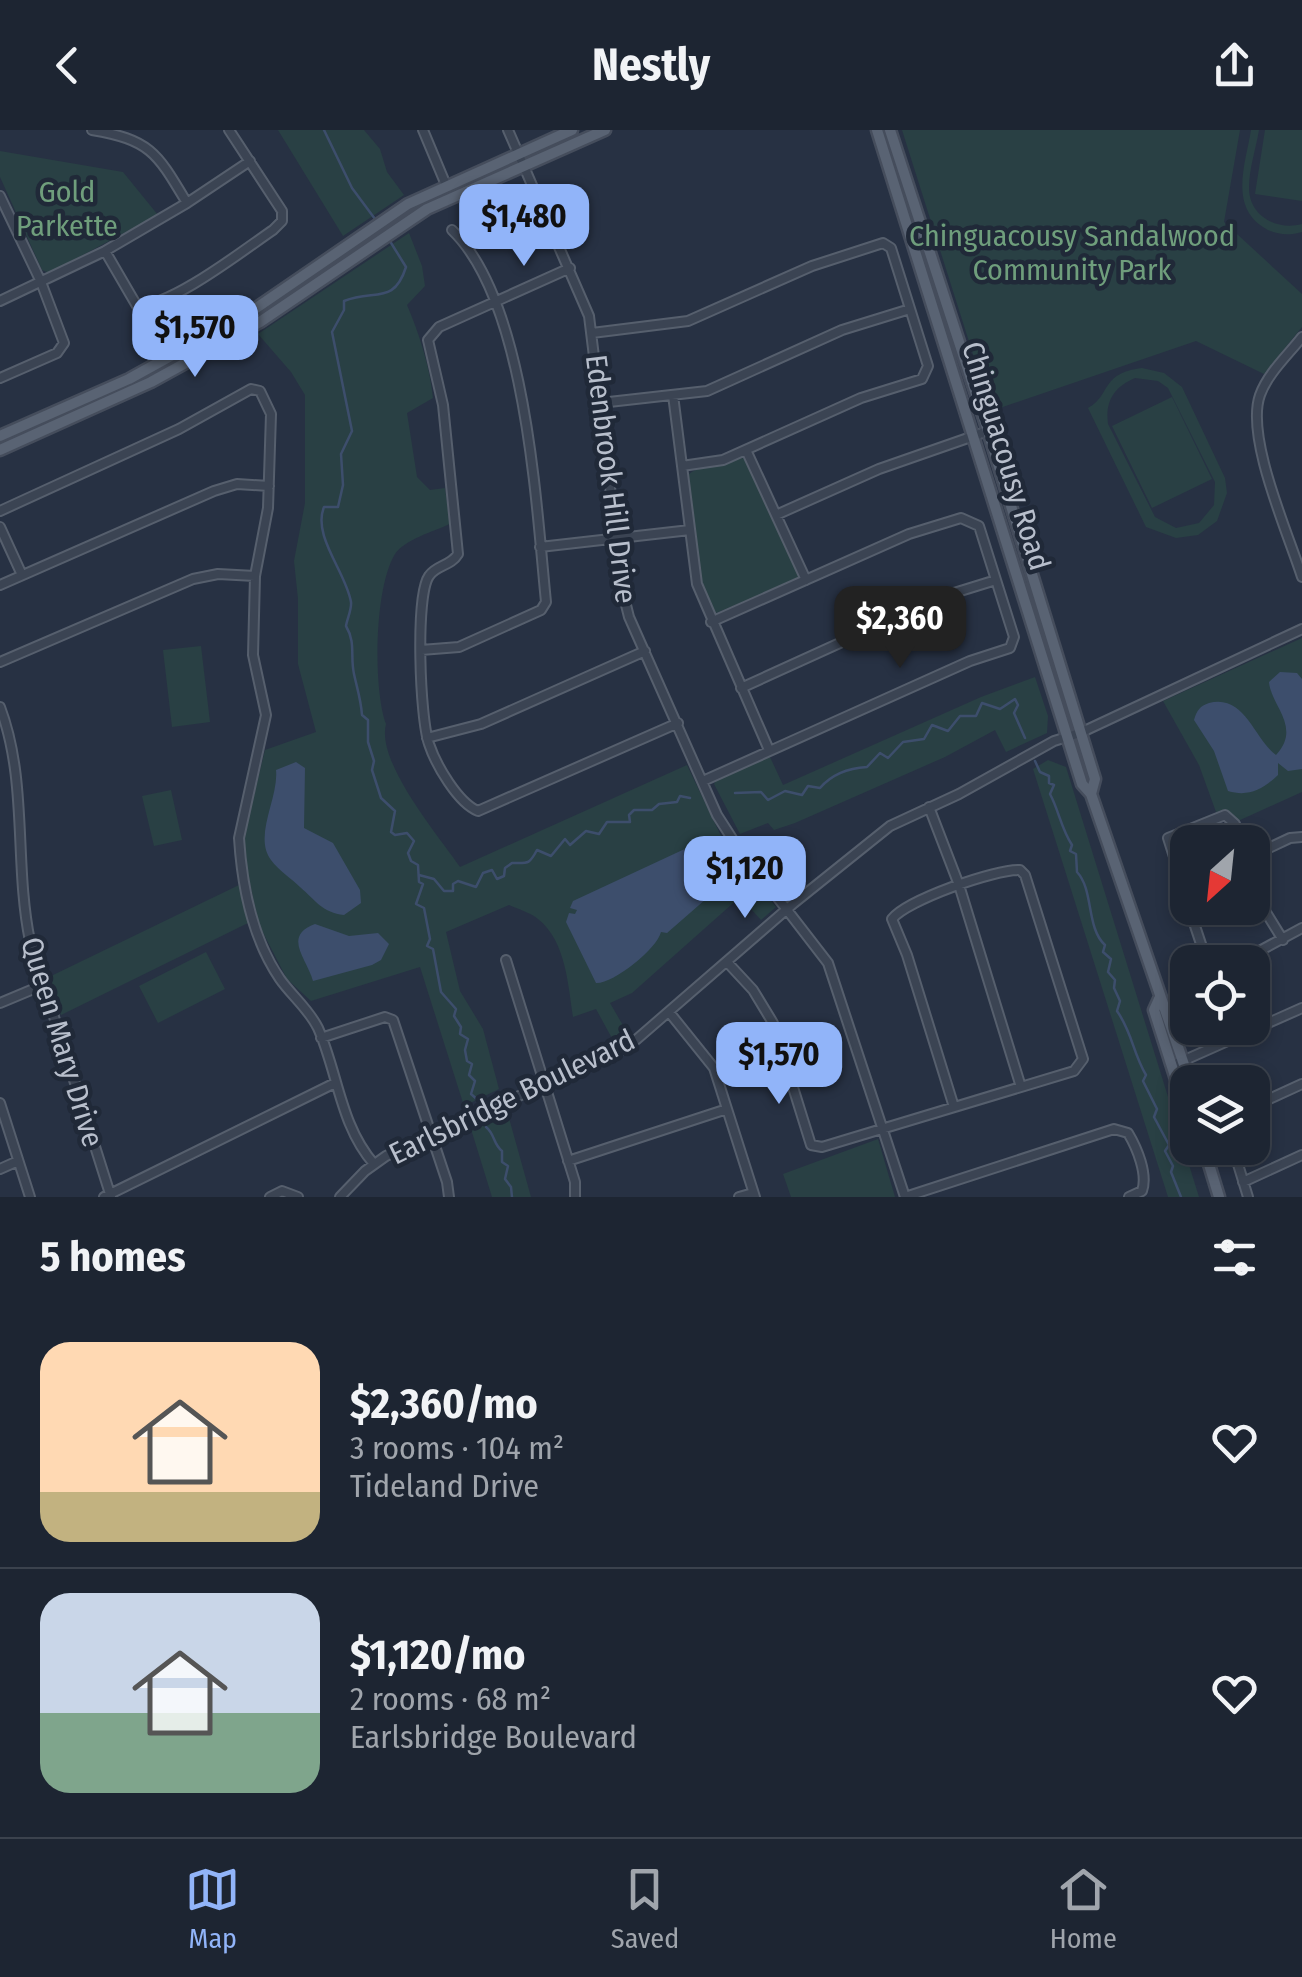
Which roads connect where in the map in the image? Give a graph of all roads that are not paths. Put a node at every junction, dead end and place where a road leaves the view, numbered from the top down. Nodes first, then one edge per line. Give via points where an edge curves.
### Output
1 (92, 130) edge
2 (229, 130) edge
3 (423, 130) edge
4 (508, 130) edge
5 (572, 130) edge
6 (605, 130) edge
7 (877, 130) edge
8 (890, 130) edge
9 (521, 159) junction
10 (250, 161) junction
11 (446, 185) junction
12 (0, 196) edge
13 (187, 204) junction
14 (452, 230) dead end
15 (355, 249) junction
16 (105, 251) junction
17 (570, 268) junction
18 (41, 282) junction
19 (0, 301) edge
20 (495, 303) junction
21 (910, 309) junction
22 (592, 332) junction
23 (1301, 340) edge
24 (0, 378) edge
25 (673, 395) junction
26 (600, 403) junction
27 (988, 432) junction
28 (0, 436) edge
29 (974, 436) junction
30 (0, 450) edge
31 (746, 450) junction
32 (682, 466) junction
33 (269, 486) junction
34 (0, 510) edge
35 (776, 516) junction
36 (0, 527) edge
37 (690, 530) junction
38 (616, 540) junction
39 (540, 548) junction
40 (22, 575) junction
41 (255, 576) junction
42 (1302, 577) edge
43 (806, 580) junction
44 (996, 580) junction
45 (0, 585) edge
46 (711, 622) junction
47 (1302, 629) edge
48 (421, 650) junction
49 (644, 651) junction
50 (0, 662) edge
51 (740, 688) junction
52 (0, 707) edge
53 (678, 723) junction
54 (1080, 733) junction
55 (1068, 737) junction
56 (427, 738) junction
57 (769, 750) junction
58 (703, 781) junction
59 (1092, 794) junction
60 (928, 807) junction
61 (1200, 825) edge
62 (1235, 825) edge
63 (1302, 837) edge
64 (1270, 847) edge
65 (959, 886) junction
66 (788, 908) junction
67 (1270, 920) edge
68 (1302, 928) edge
69 (1282, 940) junction
70 (1270, 946) edge
71 (506, 960) dead end
72 (727, 962) junction
73 (43, 985) junction
74 (0, 1003) edge
75 (1302, 1008) edge
76 (669, 1012) junction
77 (321, 1038) junction
78 (1177, 1064) joint
79 (544, 1082) junction
80 (335, 1083) junction
81 (1302, 1084) edge
82 (1020, 1087) junction
83 (1270, 1099) edge
84 (0, 1104) edge
85 (954, 1107) junction
86 (727, 1109) junction
87 (883, 1128) junction
88 (431, 1137) junction
89 (1302, 1155) edge
90 (18, 1161) junction
91 (568, 1161) junction
92 (374, 1164) junction
93 (1209, 1165) edge
94 (1238, 1165) edge
95 (0, 1169) edge
96 (1243, 1182) junction
97 (754, 1195) edge
98 (108, 1196) edge
99 (30, 1197) edge
100 (270, 1197) edge
101 (298, 1197) edge
102 (340, 1197) edge
103 (449, 1197) edge
104 (575, 1197) edge
105 (739, 1197) edge
106 (905, 1197) edge
107 (1129, 1197) edge
108 (1219, 1197) edge
109 (1248, 1197) edge

1 - 13 street via 129,136 151,150
2 - 10 street
3 - 11 street
4 - 9 street, Edenbrook Hill Drive
5 - 9 main road
6 - 9 main road
7 - 29 main road, Chinguacousy Road
8 - 27 main road, Chinguacousy Road
9 - 11 main road
9 - 15 main road
9 - 17 street, Edenbrook Hill Drive
10 - 13 street
10 - 16 street via 282,220 207,275 150,306 136,306
11 - 15 main road via 397,212
12 - 18 street
13 - 16 street
14 - 20 street
15 - 28 main road via 158,363
15 - 30 main road via 260,322 151,382
16 - 18 street
17 - 20 street
17 - 22 street, Edenbrook Hill Drive
18 - 19 street
18 - 24 street via 64,343
20 - 39 street via 520,388
20 - 48 street via 440,327 428,340 443,405 458,554 426,581
21 - 22 street via 884,243 812,266 688,321
21 - 25 street via 842,330 706,390
21 - 31 street via 928,366 922,379 861,398
22 - 26 street, Edenbrook Hill Drive
23 - 42 street via 1264,385 1256,421
25 - 26 street
25 - 32 street
26 - 38 street, Edenbrook Hill Drive
27 - 29 street
27 - 54 main road, Chinguacousy Road
29 - 35 street
29 - 55 main road, Chinguacousy Road
31 - 32 street
31 - 35 street
32 - 37 street
33 - 34 street via 271,414 255,388
33 - 40 street via 214,491
33 - 41 street
35 - 43 street
36 - 40 street
37 - 38 street
37 - 46 street via 696,584
38 - 39 street
38 - 49 street, Edenbrook Hill Drive via 626,605
39 - 48 street via 542,610 459,647
40 - 45 street
41 - 50 street via 194,579
41 - 77 street via 254,656 266,715 238,838 240,858 254,927
43 - 44 street via 961,518 979,526
43 - 46 street
44 - 51 street via 941,597
44 - 57 street via 1014,637 1010,648
46 - 51 street
47 - 54 street, Earlsbridge Boulevard
48 - 56 street
49 - 53 street, Edenbrook Hill Drive
49 - 56 street via 481,724
51 - 57 street
52 - 73 street, Queen Mary Drive via 14,758 25,920
53 - 56 street via 478,812 444,772
53 - 58 street, Edenbrook Hill Drive
54 - 55 street, Earlsbridge Boulevard
54 - 59 main road, Chinguacousy Road via 1095,779
55 - 59 main road, Chinguacousy Road via 1082,784
55 - 60 street, Earlsbridge Boulevard
57 - 58 street
58 - 66 street, Edenbrook Hill Drive via 733,840
59 - 78 main road, Chinguacousy Road via 1166,1006
60 - 65 street
60 - 66 street, Earlsbridge Boulevard via 866,842
61 - 62 street via 1224,815
63 - 64 street
65 - 82 street
65 - 82 street via 1013,869 1025,875 1083,1058 1074,1071
65 - 85 street via 910,904 892,920
66 - 72 street, Earlsbridge Boulevard
66 - 87 street, Edenbrook Hill Drive via 834,976
67 - 69 street
68 - 69 street
69 - 70 street
71 - 79 street
72 - 76 street, Earlsbridge Boulevard
72 - 87 street via 773,1023 810,1145
73 - 74 street
73 - 98 street, Queen Mary Drive
75 - 78 street
76 - 79 street, Earlsbridge Boulevard via 621,1050
76 - 86 street via 714,1068
77 - 80 street
77 - 88 street via 393,1020
79 - 88 street, Earlsbridge Boulevard
79 - 91 street
80 - 92 street via 353,1134
80 - 98 street
81 - 83 street
82 - 85 street
84 - 90 street
85 - 87 street
86 - 91 street
86 - 97 street
87 - 106 street, Edenbrook Hill Drive
88 - 92 street, Earlsbridge Boulevard
88 - 103 street
89 - 96 street
90 - 95 street
90 - 99 street
91 - 104 street
92 - 102 street, Earlsbridge Boulevard
93 - 108 main road
94 - 96 street
96 - 109 street
97 - 105 street
100 - 101 street via 282,1191
106 - 107 street via 1114,1129 1128,1133 1146,1181 1142,1192

